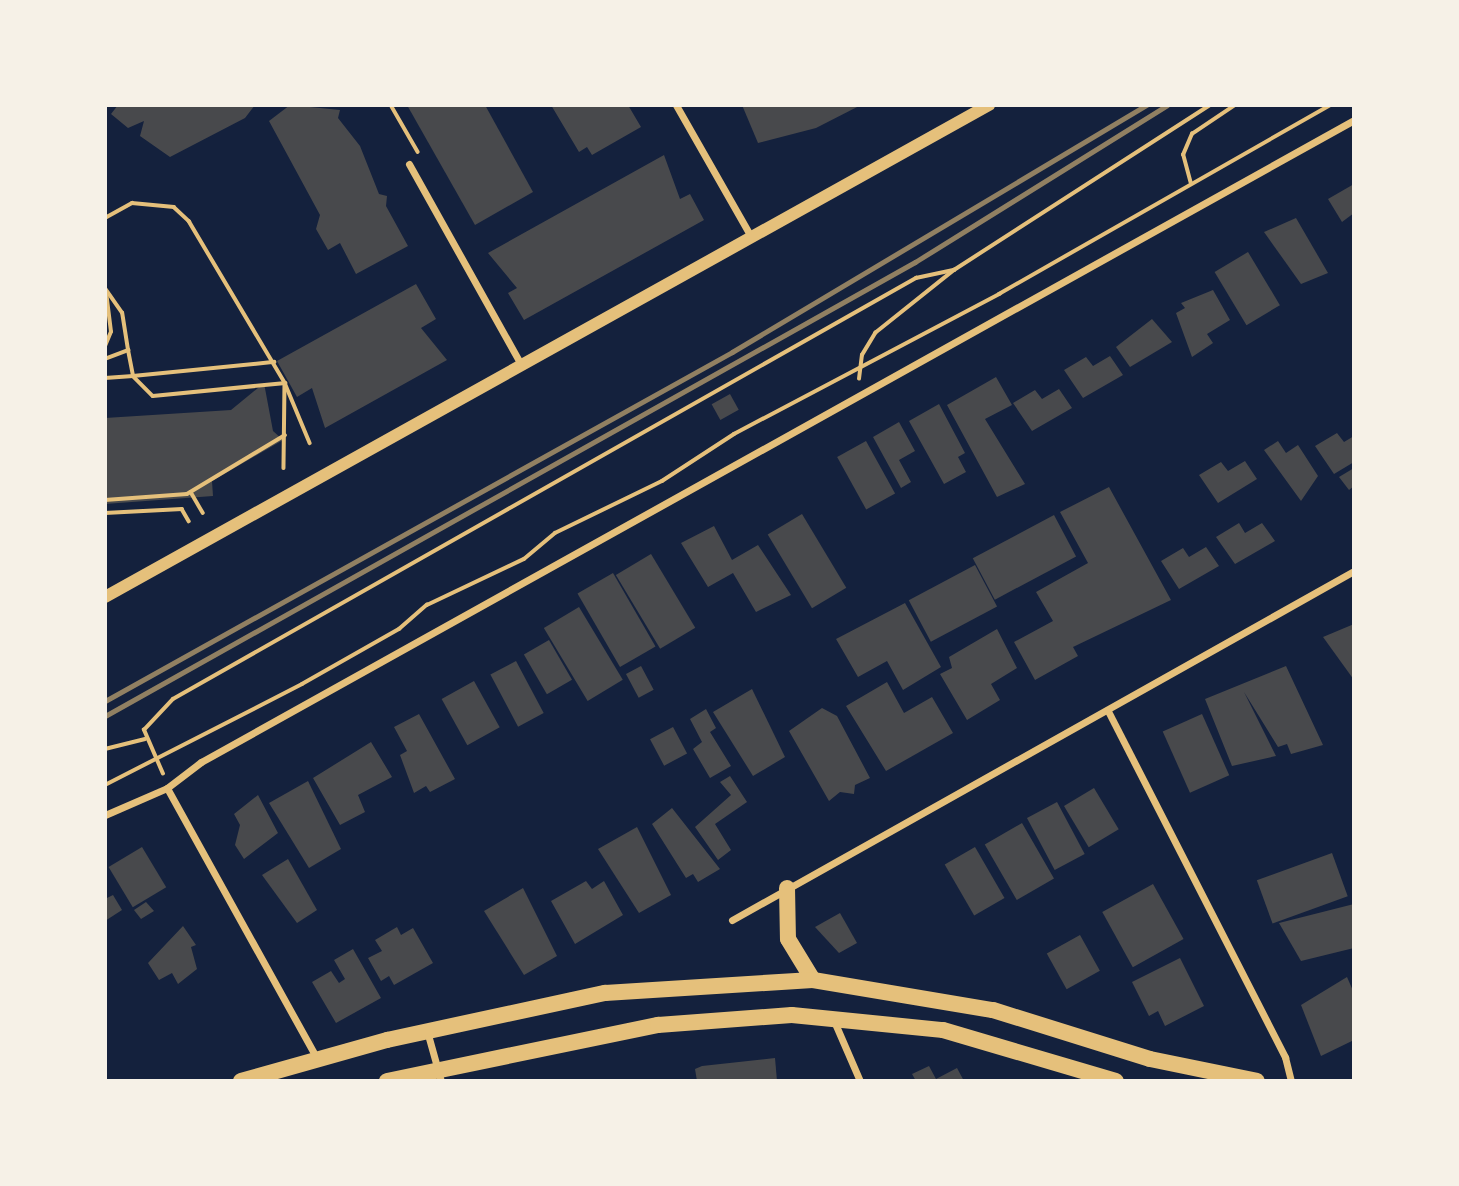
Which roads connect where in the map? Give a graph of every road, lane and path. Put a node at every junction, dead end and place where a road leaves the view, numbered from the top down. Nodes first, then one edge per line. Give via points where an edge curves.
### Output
1 (391, 105) edge
2 (676, 105) edge
3 (989, 105) edge
4 (1210, 105) edge
5 (1235, 105) edge
6 (1331, 105) edge
7 (1354, 121) edge
8 (409, 164) joint
9 (1191, 184) junction
10 (105, 218) edge
11 (752, 238) junction
12 (954, 270) junction
13 (105, 289) edge
14 (105, 346) edge
15 (128, 350) junction
16 (105, 359) edge
17 (274, 362) junction
18 (522, 366) junction
19 (859, 369) junction
20 (133, 376) junction
21 (105, 378) edge
22 (285, 383) junction
23 (285, 435) junction
24 (310, 443) dead end
25 (284, 468) dead end
26 (191, 492) junction
27 (105, 500) edge
28 (105, 513) edge
29 (203, 513) dead end
30 (189, 521) dead end
31 (1354, 571) edge
32 (105, 597) edge
33 (1108, 711) junction
34 (145, 740) junction
35 (105, 749) edge
36 (154, 758) junction
37 (105, 785) edge
38 (167, 788) junction
39 (105, 815) edge
40 (787, 888) junction
41 (732, 920) dead end
42 (813, 980) junction
43 (833, 1017) junction
44 (427, 1031) junction
45 (318, 1060) junction
46 (439, 1074) edge
47 (241, 1081) edge
48 (387, 1081) edge
49 (860, 1081) edge
50 (1116, 1081) edge
51 (1257, 1081) edge
52 (1291, 1081) edge

1 - 8 path via 420,157
2 - 11 street
3 - 11 street
4 - 12 path
5 - 9 path via 1192,134 1183,155
6 - 9 path
7 - 38 street via 201,762
8 - 18 street
9 - 19 path
10 - 17 path via 132,203 174,207 189,221
11 - 18 street
12 - 19 path via 875,333
12 - 34 path via 916,278 278,636 155,713
13 - 14 path via 111,332
13 - 15 path via 122,313
15 - 16 path
15 - 20 path
17 - 20 path
17 - 22 path
18 - 32 street
19 - 36 path via 734,434 662,481 555,533 472,588 427,605 399,629 302,684
20 - 21 path
20 - 22 path via 153,396
22 - 23 path
22 - 24 path
23 - 25 path
23 - 26 path
26 - 27 path
26 - 29 path
28 - 30 path via 182,509
31 - 33 street
33 - 40 street
33 - 52 street via 1285,1057
34 - 35 path
34 - 36 path
36 - 37 path
38 - 39 street
38 - 45 street
40 - 41 street
40 - 42 highway via 788,939
42 - 44 highway via 605,993
42 - 51 highway via 993,1010 1150,1059
43 - 46 highway via 658,1025
43 - 49 street
43 - 50 highway via 943,1030
44 - 45 highway
44 - 46 street
45 - 47 highway
46 - 48 highway

